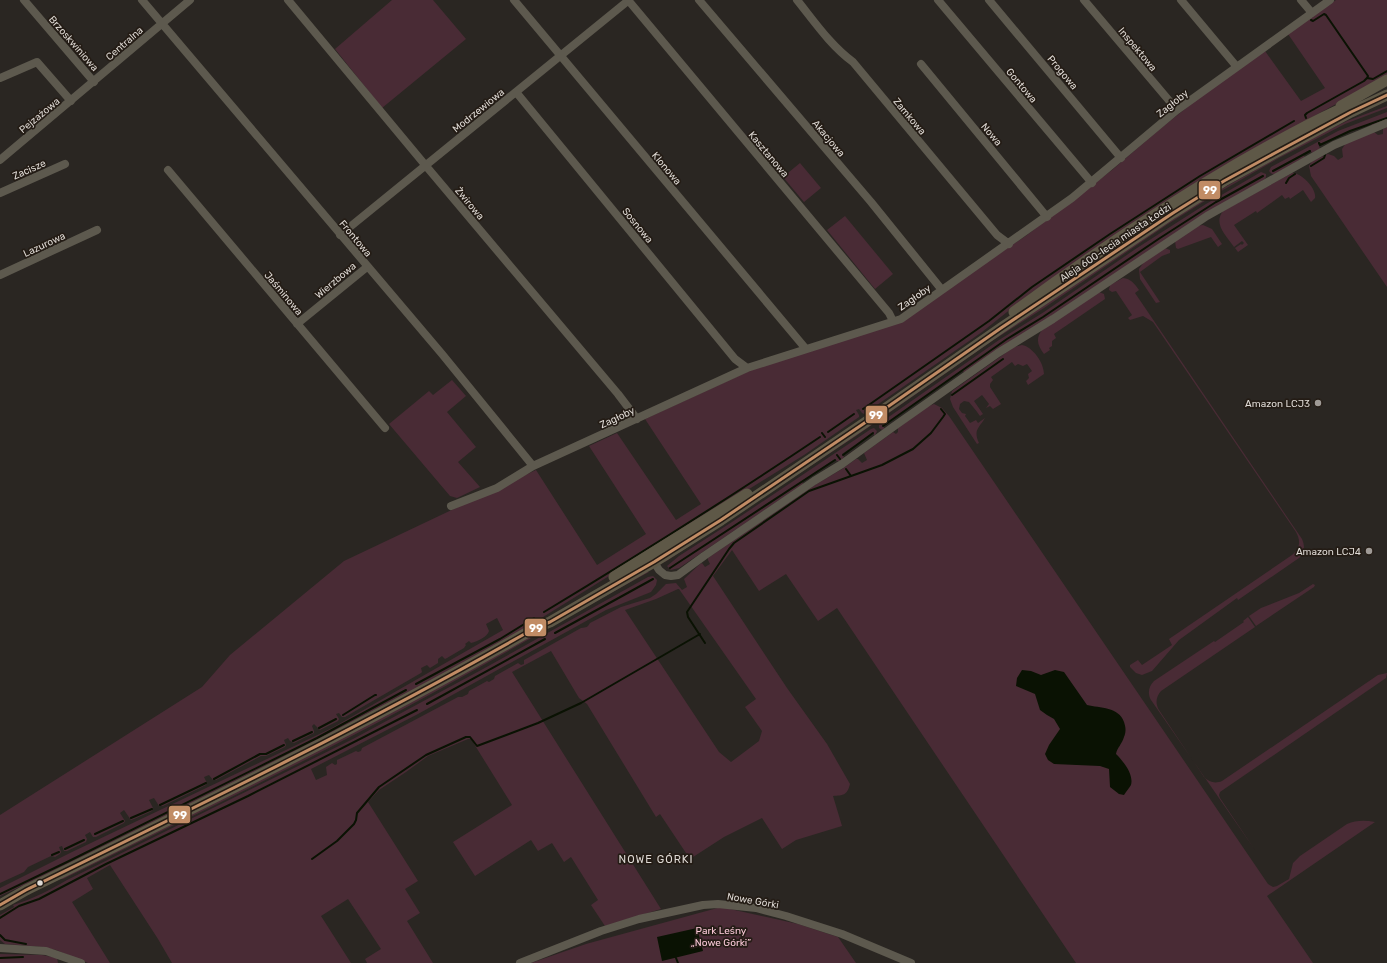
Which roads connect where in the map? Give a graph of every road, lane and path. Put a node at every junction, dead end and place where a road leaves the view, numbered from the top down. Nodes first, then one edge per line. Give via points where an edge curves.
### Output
1 (24, 0) edge
2 (142, 0) edge
3 (190, 0) edge
4 (288, 0) edge
5 (514, 0) edge
6 (629, 0) edge
7 (699, 0) edge
8 (797, 0) edge
9 (938, 0) edge
10 (989, 0) edge
11 (1084, 0) edge
12 (1182, 0) edge
13 (1301, 0) edge
14 (1330, 0) edge
15 (1312, 13) junction
16 (162, 23) junction
17 (560, 56) junction
18 (921, 64) dead end
19 (1236, 67) junction
20 (0, 78) edge
21 (1387, 80) edge
22 (94, 82) junction
23 (1387, 88) edge
24 (516, 92) junction
25 (1387, 95) edge
26 (71, 101) junction
27 (1387, 102) edge
28 (1177, 110) junction
29 (1327, 120) junction
30 (1387, 123) edge
31 (1121, 158) junction
32 (0, 160) edge
33 (65, 164) dead end
34 (426, 166) junction
35 (168, 170) dead end
36 (1092, 183) junction
37 (0, 193) edge
38 (1047, 217) junction
39 (97, 230) dead end
40 (340, 235) junction
41 (1009, 244) junction
42 (367, 267) junction
43 (0, 275) edge
44 (942, 290) junction
45 (893, 321) junction
46 (298, 324) junction
47 (806, 349) junction
48 (747, 368) junction
49 (636, 419) junction
50 (385, 428) dead end
51 (533, 466) junction
52 (451, 506) dead end
53 (652, 558) junction
54 (26, 890) junction
55 (0, 900) edge
56 (0, 905) edge
57 (2, 947) edge
58 (61, 959) edge
59 (81, 963) edge
60 (520, 963) edge
61 (911, 963) edge

1 - 22 street, Brzoskwiniowa
2 - 16 street, Frontowa
3 - 16 street, Centralna
4 - 34 street, Żwirowa
5 - 17 street, Klonowa
6 - 17 street, Modrzewiowa
6 - 45 street, Kasztanowa
7 - 44 street, Akacjowa via 866,196
8 - 41 street, Zamkowa via 842,54 853,62 997,235
9 - 36 street, Gontowa
10 - 31 street, Progowa
11 - 28 street, Inspektowa
12 - 19 street
13 - 15 street
14 - 15 street, Zagłoby
15 - 19 street, Zagłoby
16 - 22 street, Centralna
16 - 40 street, Frontowa
17 - 24 street, Modrzewiowa
17 - 47 street, Klonowa
18 - 38 street, Nowa
19 - 28 street, Zagłoby
20 - 26 street via 38,62
21 - 29 main road
22 - 26 street, Centralna
23 - 29 main road, Aleja 600-lecia miasta Łodzi
24 - 34 street, Modrzewiowa
24 - 48 street, Sosnowa via 735,359
25 - 29 main road, Aleja 600-lecia miasta Łodzi
26 - 32 street, Pejzażowa
27 - 29 main road
28 - 31 street, Zagłoby
29 - 53 main road, Aleja 600-lecia miasta Łodzi via 1155,225 721,520
30 - 53 street via 1338,143 1211,213 986,362 683,572 673,576 665,575
31 - 36 street, Zagłoby
33 - 37 street, Zacisze
34 - 40 street, Modrzewiowa
34 - 49 street, Żwirowa via 618,394
35 - 46 street, Jaśminowa
36 - 38 street, Zagłoby
38 - 41 street, Zagłoby
39 - 43 street, Lazurowa
40 - 42 street, Frontowa
41 - 44 street, Zagłoby
42 - 46 street, Wierzbowa
42 - 51 street, Frontowa
44 - 45 street, Zagłoby via 906,316
45 - 47 street, Zagłoby
46 - 50 street, Jaśminowa
47 - 48 street, Zagłoby
48 - 49 street, Zagłoby
49 - 51 street, Zagłoby
51 - 52 street, Zagłoby via 497,488
53 - 54 main road, Aleja 600-lecia miasta Łodzi via 550,622 408,699 315,748
54 - 55 main road, Aleja 600-lecia miasta Łodzi
54 - 56 main road, Aleja 600-lecia miasta Łodzi
57 - 58 street via 42,950
58 - 59 street
60 - 61 street, Nowe Górki via 594,933 703,905 718,904 756,908 786,916 842,934

